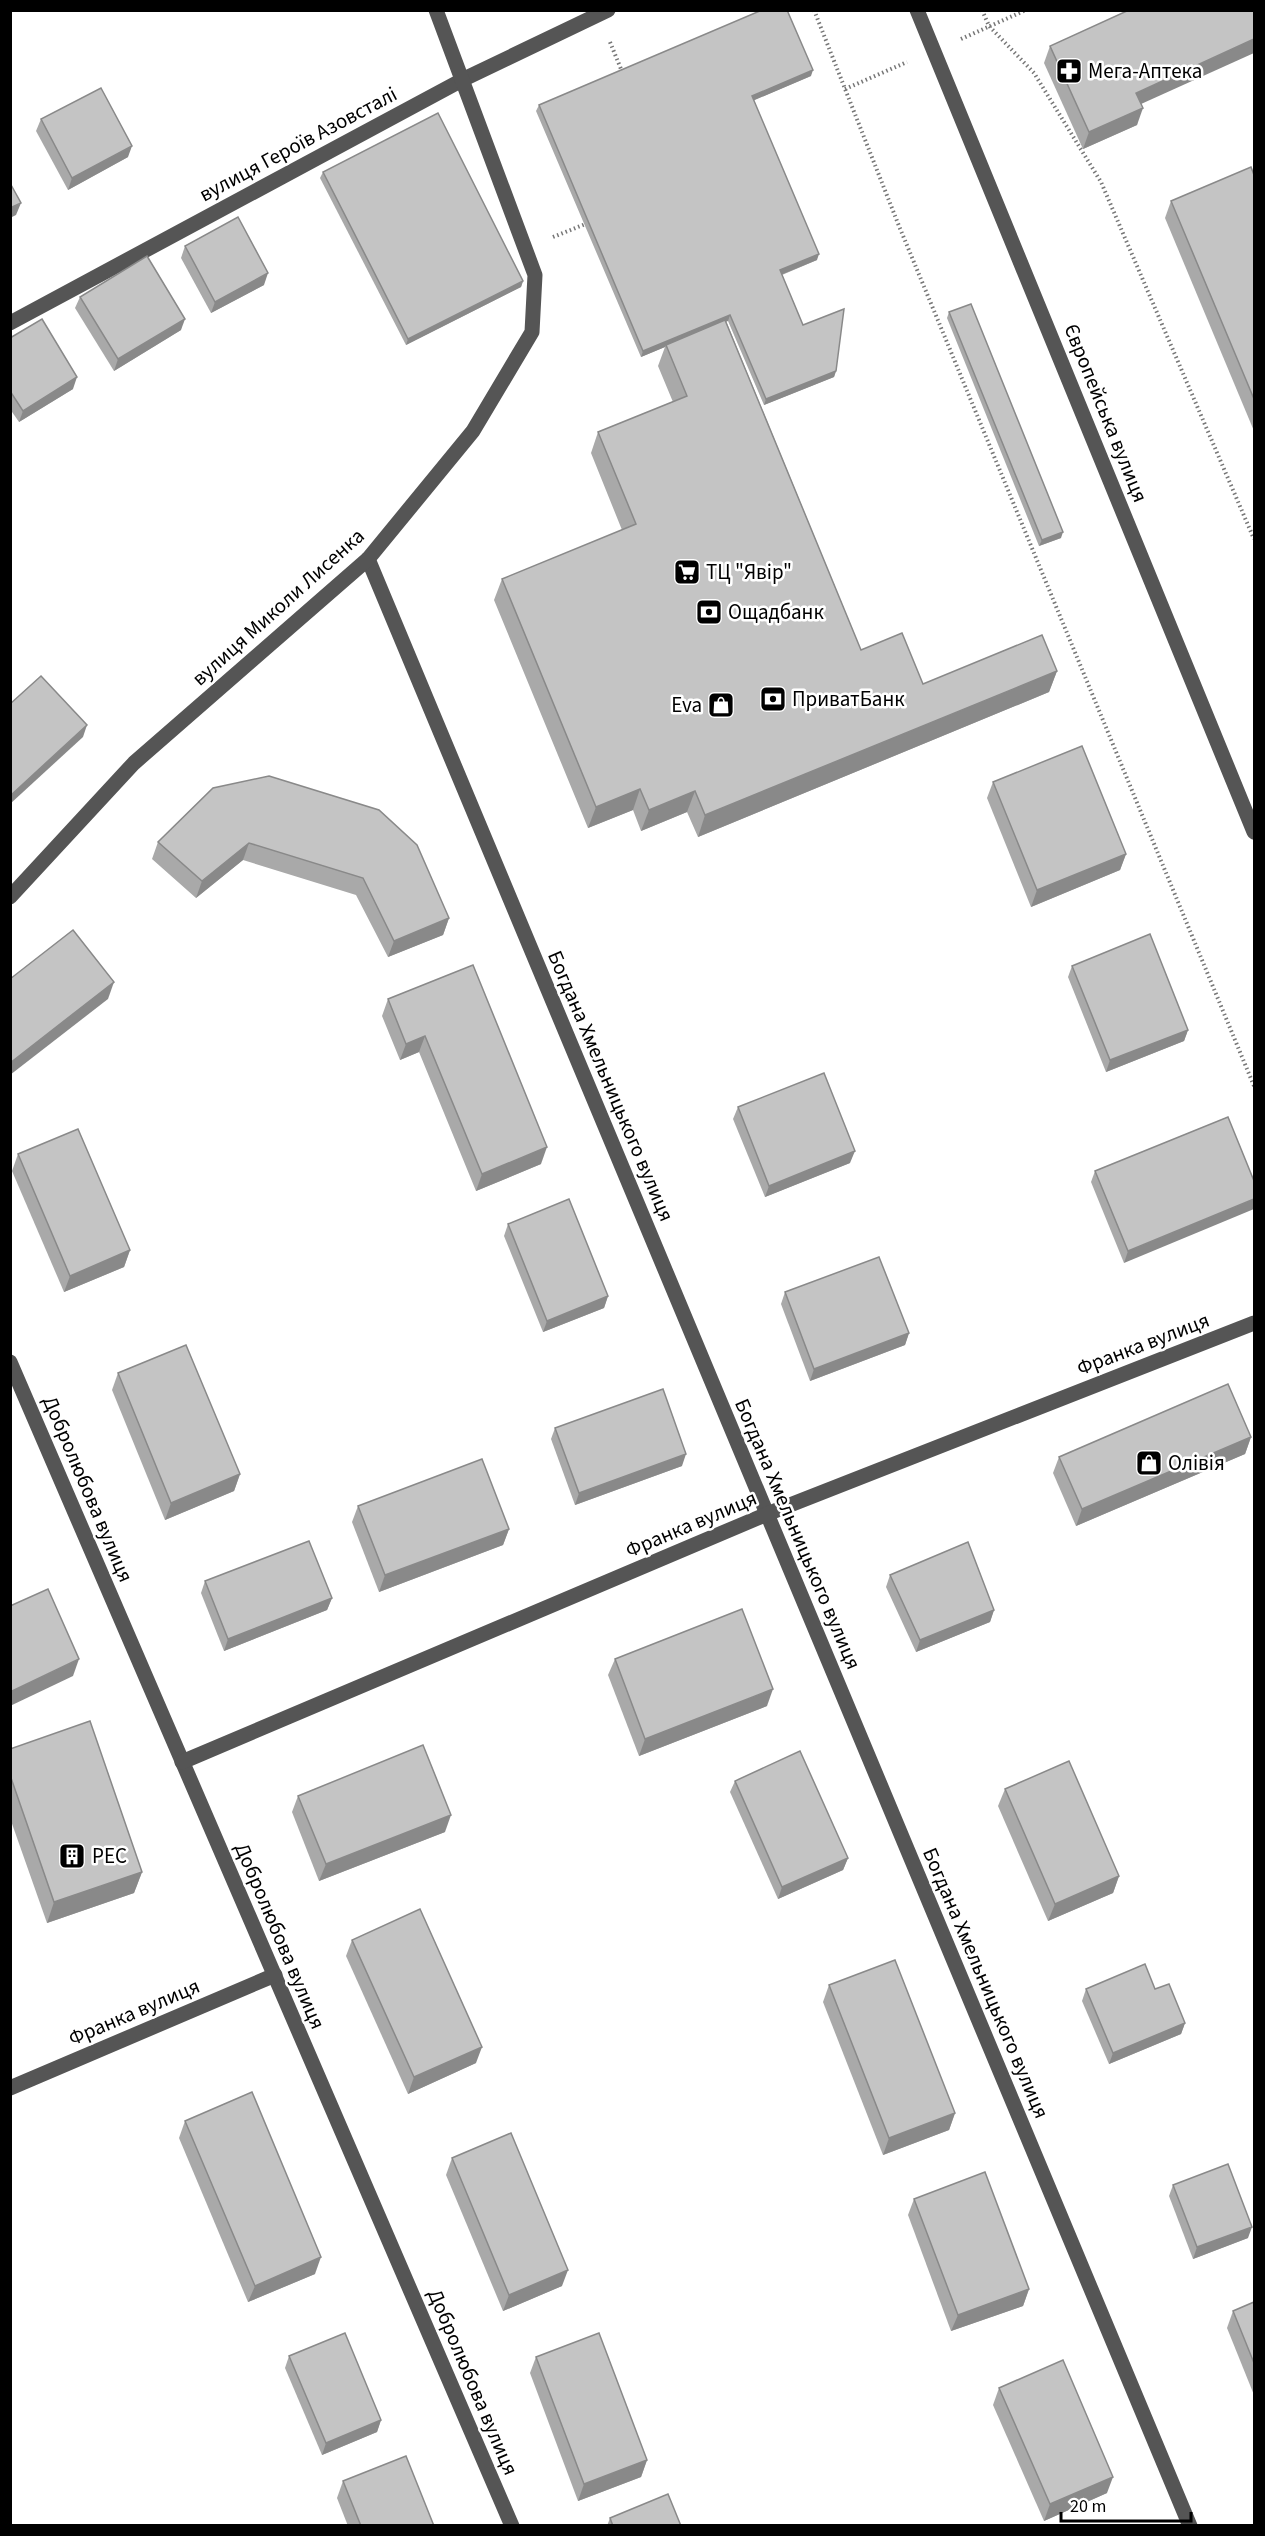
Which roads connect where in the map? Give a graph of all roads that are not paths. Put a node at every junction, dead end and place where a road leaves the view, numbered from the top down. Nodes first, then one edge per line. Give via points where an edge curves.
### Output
1 (436, 10) edge
2 (919, 11) edge
3 (604, 13) edge
4 (464, 79) junction
5 (10, 323) edge
6 (368, 560) junction
7 (1254, 832) edge
8 (10, 897) edge
9 (1254, 1323) edge
10 (10, 1362) edge
11 (767, 1514) junction
12 (182, 1762) junction
13 (275, 1975) junction
14 (10, 2088) edge
15 (512, 2526) edge
16 (1190, 2526) edge

1 - 4 street, вулиця Миколи Лисенка
2 - 7 street, Європейська вулиця
3 - 4 street, вулиця Героїв Азовсталі
4 - 5 street, вулиця Героїв Азовсталі
4 - 6 street, вулиця Миколи Лисенка via 535,275 532,332 472,431
6 - 8 street, вулиця Миколи Лисенка via 134,763
6 - 11 street, Богдана Хмельницького вулиця
9 - 11 street, Франка вулиця
10 - 12 street, Добролюбова вулиця
11 - 12 street, Франка вулиця
11 - 16 street, Богдана Хмельницького вулиця
12 - 13 street, Добролюбова вулиця
13 - 14 street, Франка вулиця
13 - 15 street, Добролюбова вулиця

